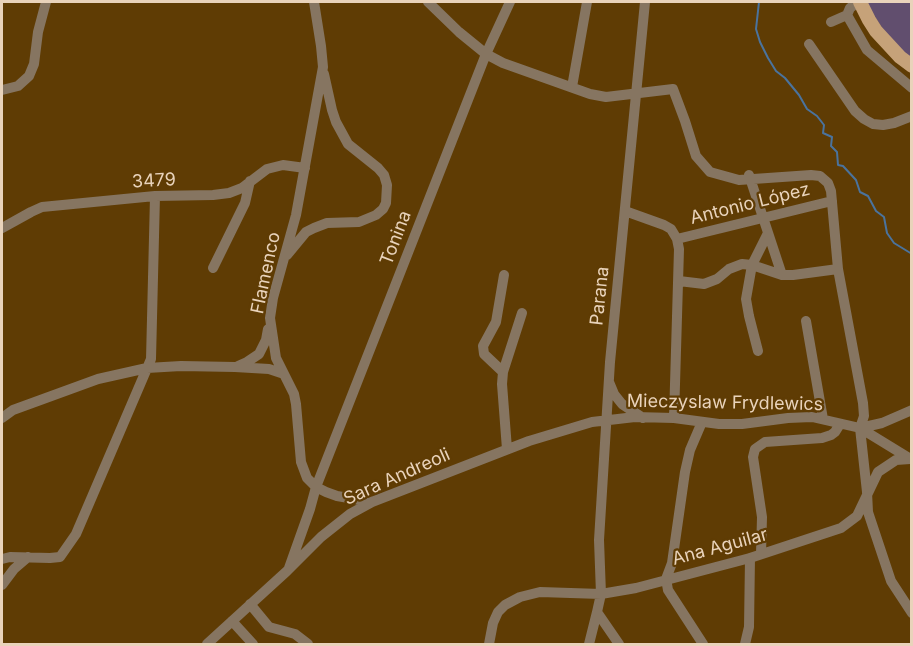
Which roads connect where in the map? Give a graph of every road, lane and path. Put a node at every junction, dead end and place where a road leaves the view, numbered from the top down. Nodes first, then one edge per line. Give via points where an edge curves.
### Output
1 (46, 2) edge
2 (314, 2) edge
3 (428, 2) edge
4 (510, 2) edge
5 (587, 2) edge
6 (645, 2) edge
7 (859, 2) edge
8 (847, 15) junction
9 (831, 22) dead end
10 (809, 44) dead end
11 (486, 54) junction
12 (912, 66) edge
13 (323, 67) junction
14 (572, 87) junction
15 (912, 88) edge
16 (2, 90) edge
17 (637, 94) junction
18 (912, 116) edge
19 (305, 168) junction
20 (750, 177) junction
21 (250, 181) junction
22 (154, 196) junction
23 (832, 201) junction
24 (625, 211) junction
25 (764, 218) junction
26 (2, 228) edge
27 (768, 233) junction
28 (677, 239) junction
29 (283, 260) junction
30 (752, 265) junction
31 (213, 268) dead end
32 (838, 269) junction
33 (504, 275) dead end
34 (782, 275) junction
35 (679, 281) junction
36 (522, 313) dead end
37 (270, 318) junction
38 (806, 321) dead end
39 (758, 351) dead end
40 (235, 367) junction
41 (147, 368) junction
42 (503, 372) junction
43 (284, 374) junction
44 (609, 380) junction
45 (912, 410) edge
46 (2, 418) edge
47 (643, 418) junction
48 (674, 418) junction
49 (823, 419) junction
50 (606, 420) junction
51 (702, 422) junction
52 (840, 424) junction
53 (860, 428) junction
54 (507, 449) junction
55 (911, 460) edge
56 (316, 487) junction
57 (867, 492) junction
58 (372, 502) junction
59 (761, 554) junction
60 (28, 557) junction
61 (750, 558) junction
62 (2, 560) edge
63 (287, 571) junction
64 (666, 579) junction
65 (2, 585) edge
66 (601, 594) junction
67 (250, 604) junction
68 (597, 612) junction
69 (912, 613) edge
70 (232, 621) junction
71 (208, 644) edge
72 (253, 645) edge
73 (308, 645) edge
74 (489, 645) edge
75 (589, 645) edge
76 (619, 645) edge
77 (704, 645) edge
78 (744, 645) edge

1 - 16 street via 29,76 18,87
2 - 13 street, Flamenco
3 - 11 street
4 - 11 street, Tonina
5 - 14 street
6 - 17 street, Parana
7 - 8 street
7 - 12 main road via 876,31
8 - 9 street
8 - 15 street via 867,50
10 - 18 street via 864,119 883,124
11 - 14 street
11 - 56 street, Tonina
13 - 19 street, Flamenco
13 - 29 street via 336,122 348,144 384,175 386,203 376,215 359,222 327,223 306,232
14 - 17 street via 606,97
17 - 20 street via 673,89 701,163 710,172 740,180
17 - 24 street, Parana
19 - 21 street, 3479 via 267,168
19 - 29 street, Flamenco
20 - 23 street via 820,176 828,183
20 - 25 street
21 - 22 street, 3479 via 228,194
21 - 31 street via 245,203
22 - 26 street, 3479 via 42,207
22 - 41 street via 151,359
23 - 25 street, Antonio López
23 - 32 street
24 - 28 street via 664,225
24 - 44 street, Parana
25 - 27 street
25 - 28 street, Antonio López
27 - 30 street
27 - 34 street
28 - 35 street
29 - 37 street, Flamenco
30 - 34 street
30 - 35 street via 729,269 704,284
30 - 39 street via 746,299
32 - 34 street
32 - 53 street via 863,403
33 - 42 street via 496,322 483,346 484,354
35 - 48 street
36 - 42 street
37 - 40 street via 259,354
37 - 43 street, Flamenco via 276,358
38 - 49 street
40 - 41 street
40 - 43 street
41 - 46 street via 98,379 13,410
41 - 60 street via 72,540 60,557
42 - 54 street
43 - 56 street, Flamenco via 296,404 301,462 307,478
44 - 47 street via 622,404
44 - 50 street, Parana
45 - 53 street, Mieczyslaw Frydlewics
47 - 48 street, Mieczyslaw Frydlewics
47 - 50 street, Mieczyslaw Frydlewics
48 - 51 street, Mieczyslaw Frydlewics
49 - 51 street, Mieczyslaw Frydlewics
49 - 52 street, Mieczyslaw Frydlewics
50 - 54 street, Sara Andreoli
50 - 66 street, Parana via 599,540
51 - 64 street via 690,450
52 - 53 street, Mieczyslaw Frydlewics
52 - 59 street via 835,432 822,438 765,442 755,449 762,517
53 - 55 street
53 - 57 street
54 - 58 street, Sara Andreoli
55 - 57 street, Ana Aguilar via 896,460 884,467
56 - 58 street via 337,496
56 - 63 street, Tonina
57 - 59 street, Ana Aguilar via 862,508 841,528
57 - 69 street via 868,512 891,581
58 - 63 street, Sara Andreoli via 336,524
59 - 61 street, Ana Aguilar
60 - 62 street
60 - 65 street
61 - 64 street, Ana Aguilar
61 - 78 street via 749,627
63 - 67 street, Sara Andreoli
64 - 66 street, Ana Aguilar
64 - 77 street via 668,590
66 - 68 street, Parana
66 - 74 street, Ana Aguilar via 540,592 520,597 498,612
67 - 70 street, Sara Andreoli
67 - 73 street via 269,627 295,634
68 - 75 street, Parana
68 - 76 street
70 - 71 street, Sara Andreoli
70 - 72 street

